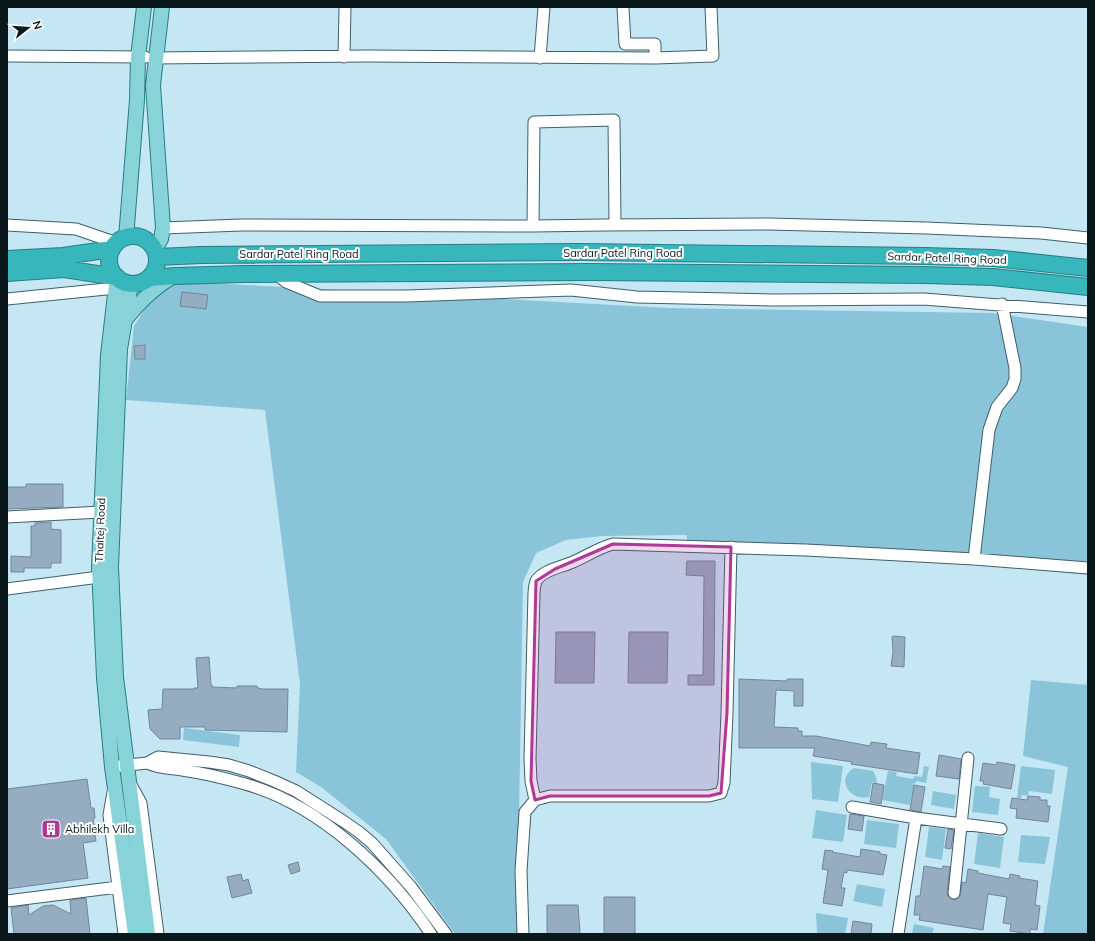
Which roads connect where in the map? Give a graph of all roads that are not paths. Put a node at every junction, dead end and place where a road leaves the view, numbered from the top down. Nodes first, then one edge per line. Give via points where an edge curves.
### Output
1 (144, 7) edge
2 (162, 7) edge
3 (345, 7) edge
4 (544, 7) edge
5 (623, 7) edge
6 (711, 7) edge
7 (7, 56) edge
8 (344, 57) junction
9 (148, 58) junction
10 (540, 58) junction
11 (655, 58) junction
12 (615, 224) junction
13 (7, 225) edge
14 (534, 226) junction
15 (163, 228) junction
16 (1088, 238) edge
17 (118, 243) junction
18 (156, 253) junction
19 (9, 266) edge
20 (1088, 268) edge
21 (275, 274) junction
22 (175, 276) junction
23 (150, 278) junction
24 (121, 283) junction
25 (1088, 287) edge
26 (7, 299) edge
27 (1002, 304) junction
28 (1088, 312) edge
29 (125, 321) junction
30 (101, 512) junction
31 (7, 517) edge
32 (731, 547) junction
33 (974, 559) junction
34 (1088, 568) edge
35 (106, 576) junction
36 (7, 588) edge
37 (968, 758) dead end
38 (147, 763) junction
39 (127, 764) junction
40 (112, 767) junction
41 (129, 781) junction
42 (114, 784) junction
43 (535, 800) junction
44 (852, 808) dead end
45 (916, 818) junction
46 (961, 824) junction
47 (1001, 829) dead end
48 (118, 887) junction
49 (954, 893) dead end
50 (7, 901) edge
51 (124, 934) edge
52 (135, 934) edge
53 (148, 934) edge
54 (158, 934) edge
55 (431, 934) edge
56 (446, 934) edge
57 (523, 934) edge
58 (898, 934) edge

1 - 9 main road
2 - 9 main road
3 - 8 street
4 - 10 street
5 - 11 street via 625,44 655,44
6 - 11 street via 713,56
7 - 9 street
8 - 9 street
8 - 10 street
9 - 15 main road via 153,85
9 - 17 main road via 137,100
10 - 11 street
12 - 14 street
12 - 14 street via 614,120 534,122
12 - 16 street via 856,225 1041,233
13 - 17 street via 76,229
14 - 15 street via 256,225
15 - 18 main road
17 - 18 highway via 138,237 150,243
17 - 19 highway
17 - 24 highway via 110,256 110,264
18 - 20 highway, Sardar Patel Ring Road via 201,255 579,252 894,256 993,258
18 - 23 highway via 157,264
19 - 24 highway via 64,269
21 - 22 highway, Sardar Patel Ring Road
21 - 25 highway, Sardar Patel Ring Road via 599,272 925,275 994,277
21 - 27 street, Sardar Patel Ring Road via 286,282 320,296 407,296 571,290 637,297 774,300 924,299
22 - 23 highway, Sardar Patel Ring Road
22 - 29 main road via 145,297
23 - 24 highway via 144,282
24 - 26 street
24 - 29 main road
24 - 30 main road, Thaltej Road via 108,355
27 - 28 street, Sardar Patel Ring Road
27 - 33 street via 1015,379 1012,388 997,407 989,430
29 - 35 main road via 120,349
30 - 31 street
30 - 35 main road, Thaltej Road
32 - 33 street
32 - 43 street via 613,544 555,568 536,581 530,759
32 - 43 street via 724,783 721,793 709,796 550,796
33 - 34 street
35 - 36 street
35 - 39 main road
35 - 40 main road, Thaltej Road via 104,678
37 - 46 street
38 - 39 street
38 - 55 street via 158,768 217,776 247,784 300,808 347,840 370,860
38 - 56 street via 158,758 229,765 296,791 359,832 372,844 412,887
39 - 40 street
39 - 41 main road
40 - 42 main road, Thaltej Road
41 - 53 main road
41 - 54 street via 141,803
42 - 48 street via 109,815
42 - 52 main road, Thaltej Road
43 - 57 street via 526,812 524,826 520,871
44 - 45 street
45 - 46 street
45 - 58 street
46 - 47 street
46 - 49 street
48 - 50 street
48 - 51 street

